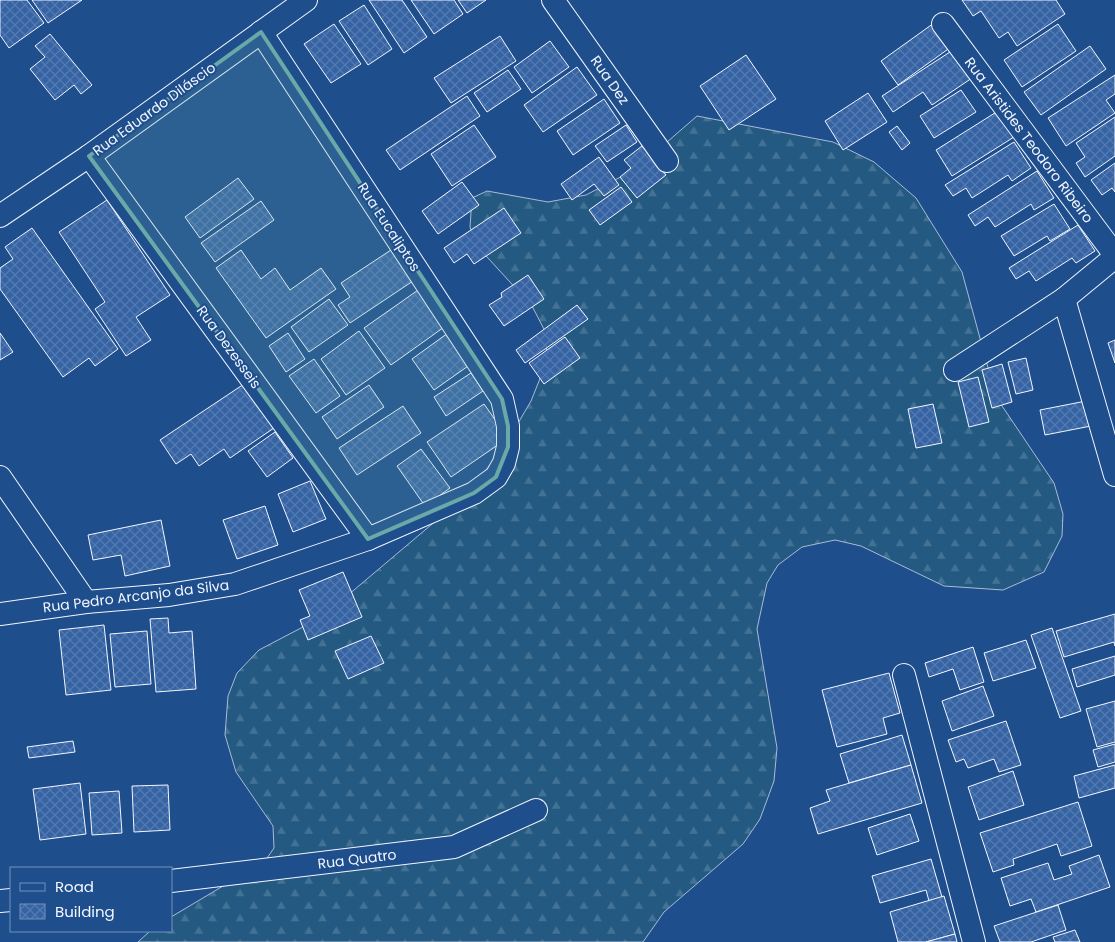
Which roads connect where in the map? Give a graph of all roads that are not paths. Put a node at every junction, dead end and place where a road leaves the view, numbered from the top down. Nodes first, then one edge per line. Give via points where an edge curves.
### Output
1 (306, 0) edge
2 (553, 0) edge
3 (943, 24) dead end
4 (261, 32) junction
5 (89, 156) junction
6 (667, 161) dead end
7 (0, 216) edge
8 (1115, 256) edge
9 (1064, 299) junction
10 (955, 370) dead end
11 (508, 426) joint
12 (1115, 475) edge
13 (0, 477) edge
14 (368, 539) junction
15 (86, 602) junction
16 (0, 614) edge
17 (904, 675) dead end
18 (536, 810) dead end
19 (172, 881) edge
20 (974, 942) edge

1 - 4 street, Rua Eduardo Diláscio
2 - 6 street, Rua Dez
3 - 8 street, Rua Aristides Teodoro Ribeiro
4 - 5 street, Rua Eduardo Diláscio
4 - 11 street, Rua Eucaliptos via 502,399
5 - 7 street, Rua Eduardo Diláscio
5 - 14 street, Rua Dezesseis
8 - 9 street
9 - 10 street
9 - 12 street
11 - 14 street, Rua Pedro Arcanjo da Silva via 508,447 496,477 474,493
13 - 15 street
14 - 15 street, Rua Pedro Arcanjo da Silva via 234,584 169,595
15 - 16 street, Rua Pedro Arcanjo da Silva
17 - 20 street
18 - 19 street, Rua Quatro via 454,847

